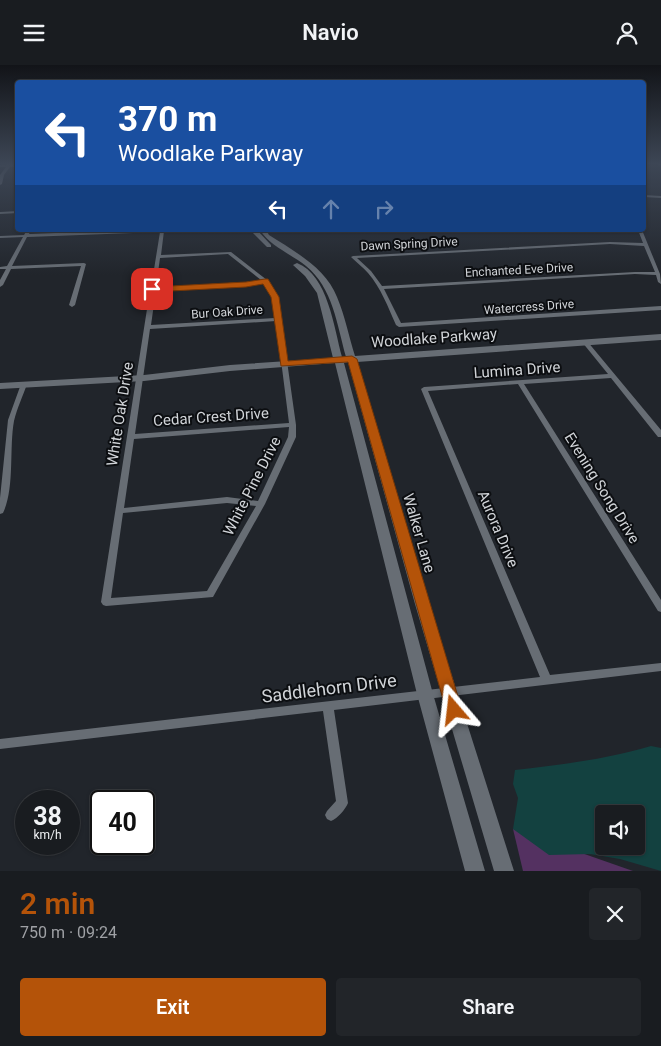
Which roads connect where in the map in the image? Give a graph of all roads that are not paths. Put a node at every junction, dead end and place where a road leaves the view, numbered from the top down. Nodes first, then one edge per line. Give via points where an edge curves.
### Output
1 (15, 212) edge
2 (0, 213) edge
3 (28, 232) edge
4 (117, 232) edge
5 (162, 232) edge
6 (255, 232) edge
7 (264, 232) edge
8 (641, 232) edge
9 (26, 236) junction
10 (0, 237) edge
11 (646, 245) junction
12 (158, 257) junction
13 (9, 267) junction
14 (0, 268) edge
15 (658, 274) junction
16 (265, 281) junction
17 (661, 282) edge
18 (0, 285) edge
19 (381, 288) junction
20 (152, 289) junction
21 (72, 305) dead end
22 (661, 309) edge
23 (278, 319) junction
24 (147, 327) junction
25 (661, 337) edge
26 (585, 342) junction
27 (352, 359) junction
28 (338, 360) junction
29 (284, 364) junction
30 (612, 376) junction
31 (139, 378) junction
32 (520, 383) junction
33 (24, 384) junction
34 (0, 386) edge
35 (424, 389) joint
36 (293, 425) junction
37 (661, 435) edge
38 (130, 437) junction
39 (261, 504) junction
40 (0, 511) edge
41 (119, 511) junction
42 (106, 602) joint
43 (661, 608) edge
44 (661, 667) edge
45 (547, 680) junction
46 (449, 692) junction
47 (425, 695) junction
48 (328, 706) junction
49 (0, 744) edge
50 (330, 815) dead end
51 (474, 871) edge
52 (504, 871) edge

1 - 2 street
3 - 9 street
4 - 9 street
5 - 12 street, White Oak Drive
6 - 28 street via 308,274 321,293
7 - 27 street, Walker Lane via 309,265 328,286
8 - 11 street
9 - 10 street
9 - 13 street
11 - 15 street
11 - 19 street, Dawn Spring Drive via 610,243 353,257 367,268
12 - 16 street, White Pine Drive via 229,253
12 - 20 street, White Oak Drive
13 - 14 street
13 - 18 street
13 - 21 street via 84,264
15 - 17 street
15 - 19 street, Enchanted Eve Drive via 625,273
16 - 20 street
16 - 23 street, White Pine Drive via 275,297
19 - 22 street, Watercress Drive via 399,325
20 - 24 street, White Oak Drive
23 - 24 street, Bur Oak Drive
23 - 29 street, White Pine Drive
24 - 31 street, White Oak Drive
25 - 26 street, Woodlake Parkway
26 - 27 street, Woodlake Parkway
26 - 30 street
27 - 28 street, Woodlake Parkway
27 - 46 street, Walker Lane
28 - 29 street, Woodlake Parkway
28 - 47 street
29 - 31 street, Woodlake Parkway
29 - 36 street, White Pine Drive
30 - 32 street, Lumina Drive
30 - 37 street
31 - 33 street, Woodlake Parkway
31 - 38 street, White Oak Drive
32 - 35 street, Lumina Drive
32 - 43 street, Evening Song Drive
33 - 34 street, Woodlake Parkway
33 - 40 street via 11,420
35 - 45 street, Aurora Drive
36 - 38 street, Cedar Crest Drive
36 - 39 street, White Pine Drive via 292,437
38 - 41 street, White Oak Drive
39 - 41 street via 227,500
39 - 42 street, White Pine Drive via 210,594
41 - 42 street, White Oak Drive
44 - 45 street, Saddlehorn Drive
45 - 46 street, Saddlehorn Drive
46 - 47 street, Saddlehorn Drive
46 - 52 street, Walker Lane
47 - 48 street, Saddlehorn Drive
47 - 51 street
48 - 49 street, Saddlehorn Drive
48 - 50 street via 342,803

